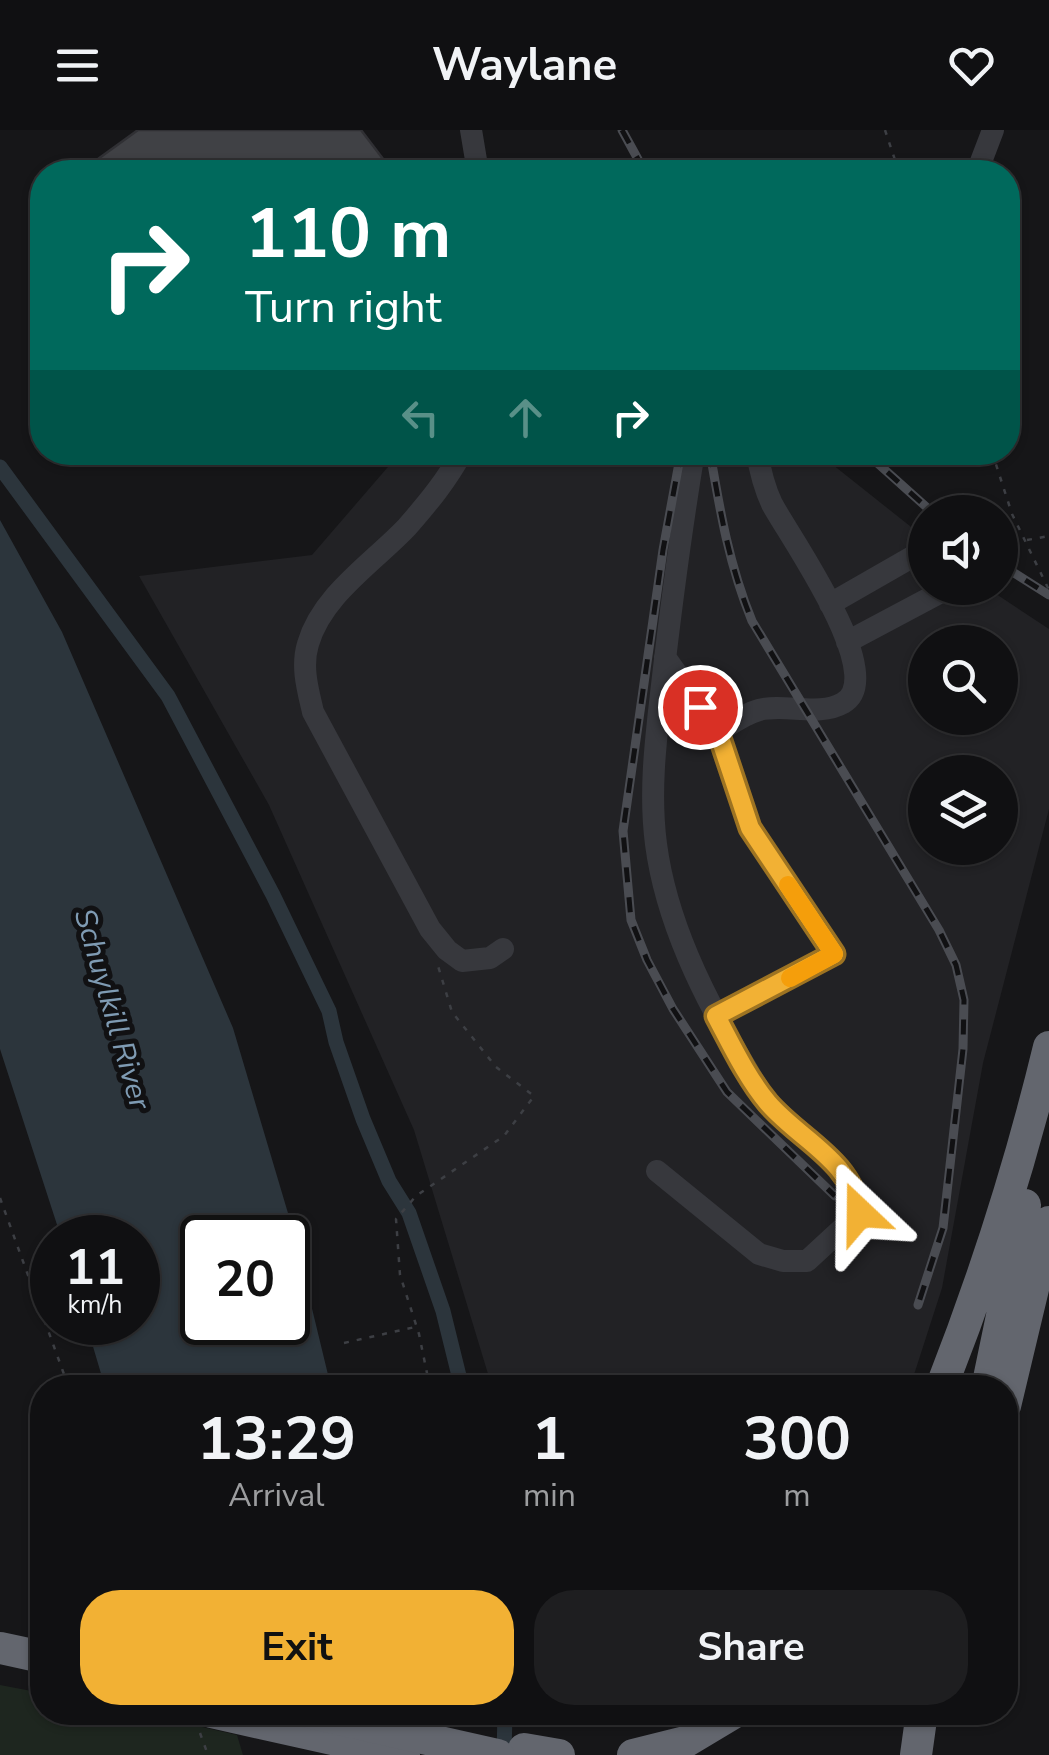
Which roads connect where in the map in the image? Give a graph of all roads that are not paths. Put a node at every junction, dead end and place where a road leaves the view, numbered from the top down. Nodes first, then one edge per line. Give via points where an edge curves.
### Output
1 (471, 130) edge
2 (993, 130) edge
3 (476, 160) edge
4 (982, 160) edge
5 (455, 465) edge
6 (692, 465) edge
7 (760, 465) edge
8 (908, 559) edge
9 (830, 604) junction
10 (911, 605) edge
11 (845, 634) junction
12 (665, 657) junction
13 (718, 732) junction
14 (504, 949) dead end
15 (716, 1016) junction
16 (1049, 1047) edge
17 (1049, 1082) edge
18 (657, 1171) dead end
19 (1049, 1222) edge
20 (946, 1375) edge
21 (990, 1375) edge
22 (1012, 1375) edge
23 (0, 1648) edge
24 (30, 1654) edge
25 (0, 1666) edge
26 (30, 1672) edge
27 (270, 1725) edge
28 (365, 1725) edge
29 (713, 1725) edge
30 (920, 1725) edge
31 (932, 1725) edge
32 (511, 1752) edge
33 (404, 1755) edge
34 (559, 1755) edge
35 (633, 1755) edge
36 (916, 1755) edge
37 (929, 1755) edge

1 - 3 lane
2 - 4 lane
5 - 14 lane via 320,618 305,656 306,680 313,712 430,929 462,961
6 - 12 lane
7 - 9 lane via 773,505
8 - 9 lane
9 - 11 lane
10 - 11 lane
11 - 13 lane via 856,680 846,702 829,709 760,710
12 - 13 lane
12 - 15 lane via 653,766 656,847 678,929
13 - 15 lane via 750,828 834,954
15 - 18 lane via 768,1103 841,1168 860,1213 806,1261 783,1261 760,1254
16 - 20 highway via 1029,1130
17 - 21 highway
19 - 22 highway
23 - 24 highway
25 - 26 highway
27 - 33 highway
28 - 32 highway, bridge
29 - 35 highway via 685,1742
30 - 36 highway
31 - 37 highway
32 - 34 highway

